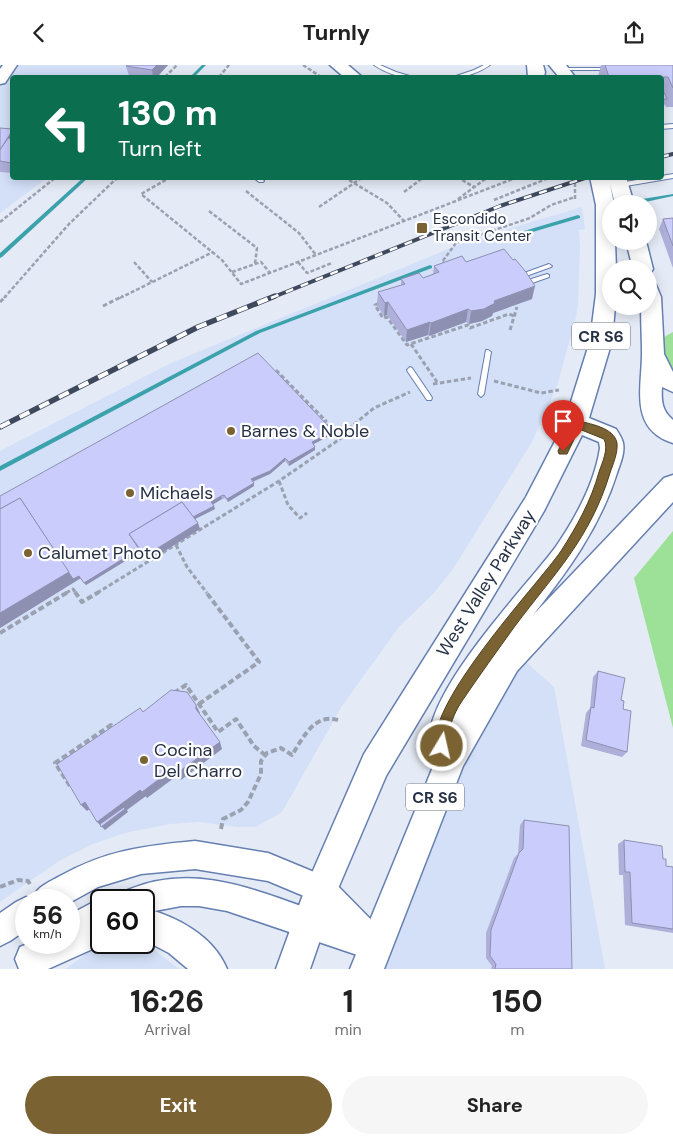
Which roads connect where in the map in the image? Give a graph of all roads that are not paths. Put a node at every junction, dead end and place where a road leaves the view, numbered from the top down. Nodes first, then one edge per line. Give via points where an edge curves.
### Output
1 (10, 65) edge
2 (338, 65) edge
3 (376, 65) edge
4 (488, 65) edge
5 (618, 69) edge
6 (567, 71) edge
7 (351, 75) edge
8 (403, 75) edge
9 (462, 75) edge
10 (0, 80) edge
11 (600, 180) edge
12 (618, 181) edge
13 (622, 195) edge
14 (549, 267) dead end
15 (547, 275) dead end
16 (516, 278) edge
17 (522, 285) edge
18 (652, 315) edge
19 (488, 352) dead end
20 (653, 354) junction
21 (410, 370) dead end
22 (673, 383) edge
23 (481, 394) dead end
24 (429, 398) dead end
25 (576, 424) junction
26 (673, 434) edge
27 (673, 485) edge
28 (452, 757) junction
29 (57, 889) edge
30 (321, 889) junction
31 (155, 897) edge
32 (15, 917) edge
33 (309, 925) junction
34 (155, 928) edge
35 (0, 931) edge
36 (371, 957) edge
37 (210, 969) edge
38 (293, 969) edge

1 - 10 street
2 - 7 main road
3 - 8 lane
4 - 9 lane
5 - 6 lane
11 - 25 main road, West Valley Parkway / CR S6 via 605,205 606,294 601,341
12 - 13 main road
14 - 16 lane
15 - 17 lane
18 - 20 main road
19 - 23 lane
20 - 22 main road via 662,375
20 - 26 main road via 652,409 656,419
21 - 24 lane
25 - 28 main road via 608,436 610,457 602,481 585,523 564,556 511,622 453,705 443,731 442,746
25 - 30 main road, West Valley Parkway / CR S6 via 535,504 374,765
27 - 28 main road, CR S6 via 515,652
28 - 36 main road, CR S6
29 - 30 street via 92,874 141,860 195,855 268,867
30 - 33 main road, West Valley Parkway / CR S6
30 - 36 street
31 - 33 street via 181,892 227,896
32 - 35 street
33 - 36 street
33 - 38 main road, West Valley Parkway / CR S6
34 - 37 main road via 184,942

